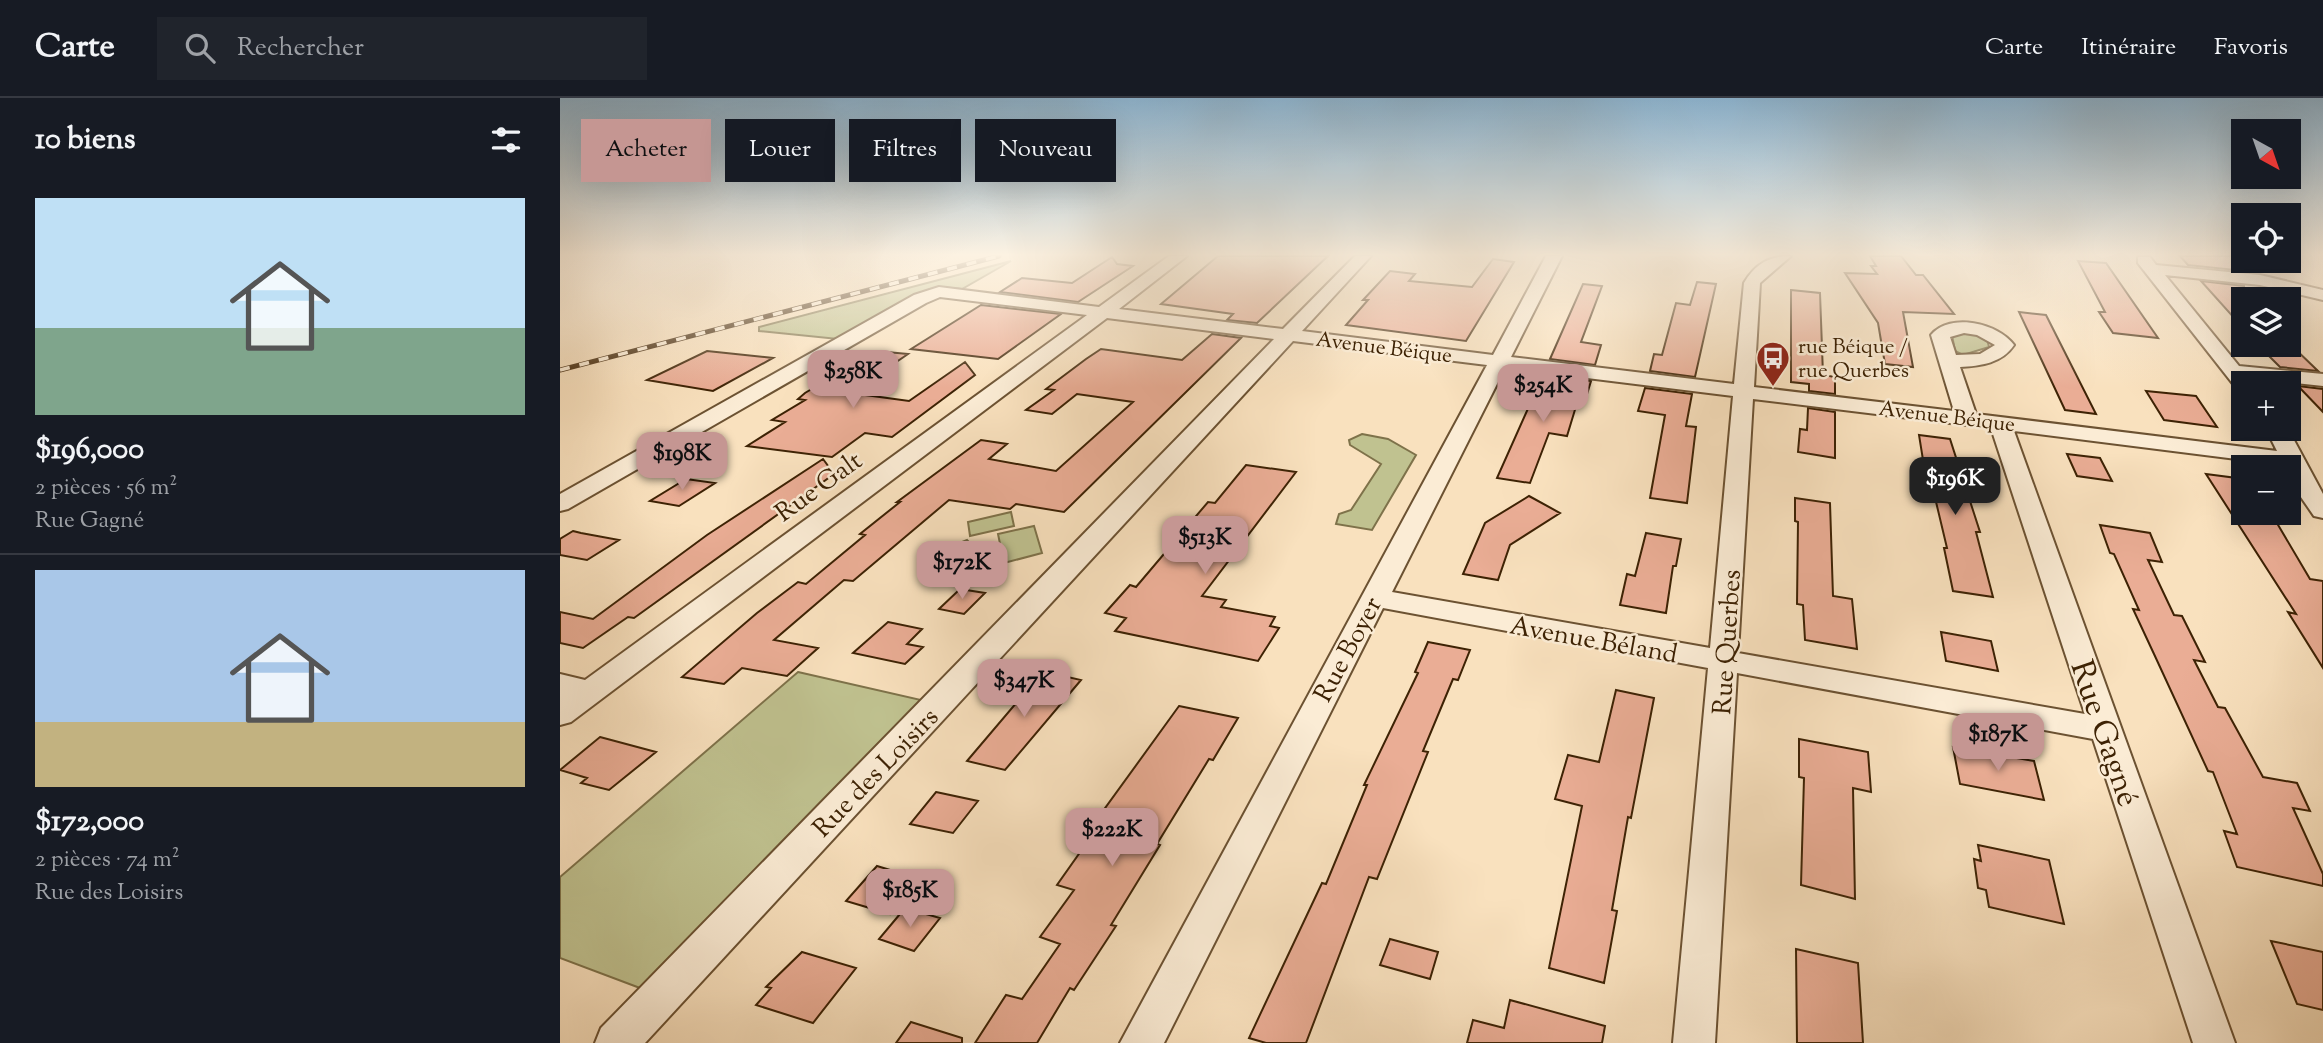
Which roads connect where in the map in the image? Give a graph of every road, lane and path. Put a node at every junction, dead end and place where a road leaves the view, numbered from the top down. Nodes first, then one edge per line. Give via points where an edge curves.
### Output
1 (922, 300) edge
2 (1004, 300) edge
3 (1119, 300) edge
4 (1322, 300) edge
5 (1531, 300) edge
6 (1750, 300) edge
7 (2176, 300) edge
8 (1103, 312) junction
9 (1289, 335) junction
10 (1499, 361) junction
11 (1951, 361) dead end
12 (2232, 371) edge
13 (2301, 379) edge
14 (2323, 380) edge
15 (1743, 392) junction
16 (1967, 419) junction
17 (2000, 423) junction
18 (2259, 455) edge
19 (2301, 475) edge
20 (560, 504) edge
21 (2323, 511) edge
22 (1374, 598) junction
23 (1725, 663) junction
24 (575, 689) edge
25 (560, 713) edge
26 (2105, 729) junction
27 (616, 1043) edge
28 (1141, 1043) edge
29 (1694, 1043) edge
30 (2214, 1043) edge

1 - 20 street, Avenue Béique
2 - 8 street, Avenue Béique
3 - 8 street, Rue Galt
4 - 9 street, Rue des Loisirs
5 - 10 street, Rue Boyer
6 - 15 street, Rue Querbes
7 - 12 street
8 - 9 street, Avenue Béique
8 - 24 street, Rue Galt
9 - 10 street, Avenue Béique
9 - 27 street, Rue des Loisirs
10 - 15 street, Avenue Béique
10 - 22 street, Rue Boyer
11 - 16 street
13 - 14 street
15 - 16 street, Avenue Béique
15 - 23 street, Rue Querbes
16 - 17 street, Avenue Béique
17 - 18 street, Avenue Béique
17 - 26 street, Rue Gagné
19 - 21 street
22 - 23 street, Avenue Béland
22 - 28 street, Rue Boyer
23 - 26 street, Avenue Béland
23 - 29 street, Rue Querbes
24 - 25 street, Rue Galt
26 - 30 street, Rue Gagné

